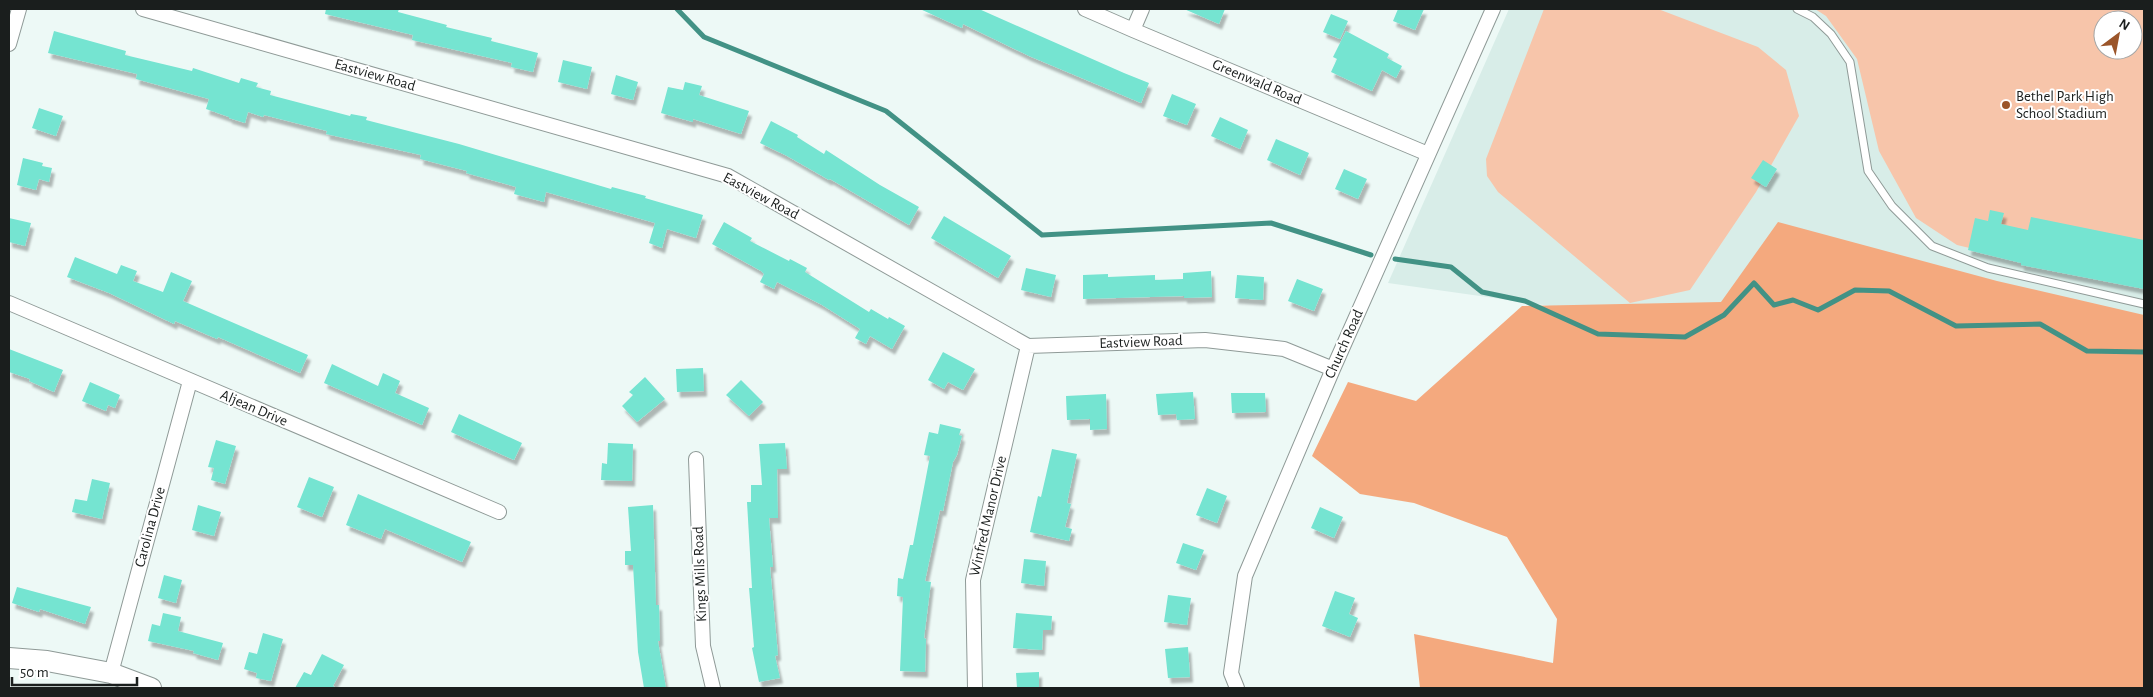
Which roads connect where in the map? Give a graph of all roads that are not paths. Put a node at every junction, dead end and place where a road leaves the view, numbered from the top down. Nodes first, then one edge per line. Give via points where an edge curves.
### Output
1 (19, 9) edge
2 (143, 9) edge
3 (1085, 9) edge
4 (1142, 9) edge
5 (1493, 9) edge
6 (1797, 9) edge
7 (1132, 30) junction
8 (9, 44) edge
9 (1428, 154) junction
10 (9, 303) edge
11 (2144, 304) edge
12 (1028, 346) junction
13 (1334, 369) junction
14 (190, 381) junction
15 (696, 459) dead end
16 (499, 512) dead end
17 (9, 658) edge
18 (111, 674) junction
19 (151, 688) edge
20 (713, 688) edge
21 (975, 688) edge
22 (1237, 688) edge

1 - 8 street
2 - 12 street, Eastview Road via 728,176
3 - 7 street, Greenwald Road
4 - 7 street
5 - 9 street, Church Road
6 - 11 lane via 1813,17 1831,34 1850,62 1868,171 1892,206 1932,246 1988,268
7 - 9 street, Greenwald Road
9 - 13 street, Church Road
10 - 14 street, Aljean Drive
12 - 13 street, Eastview Road via 1205,340 1284,349
12 - 21 street, Winfred Manor Drive via 973,580
13 - 22 street, Church Road via 1245,576 1231,673
14 - 16 street, Aljean Drive
14 - 18 street, Carolina Drive
15 - 20 street, Kings Mills Road via 703,646
17 - 18 main road via 47,661
18 - 19 main road

